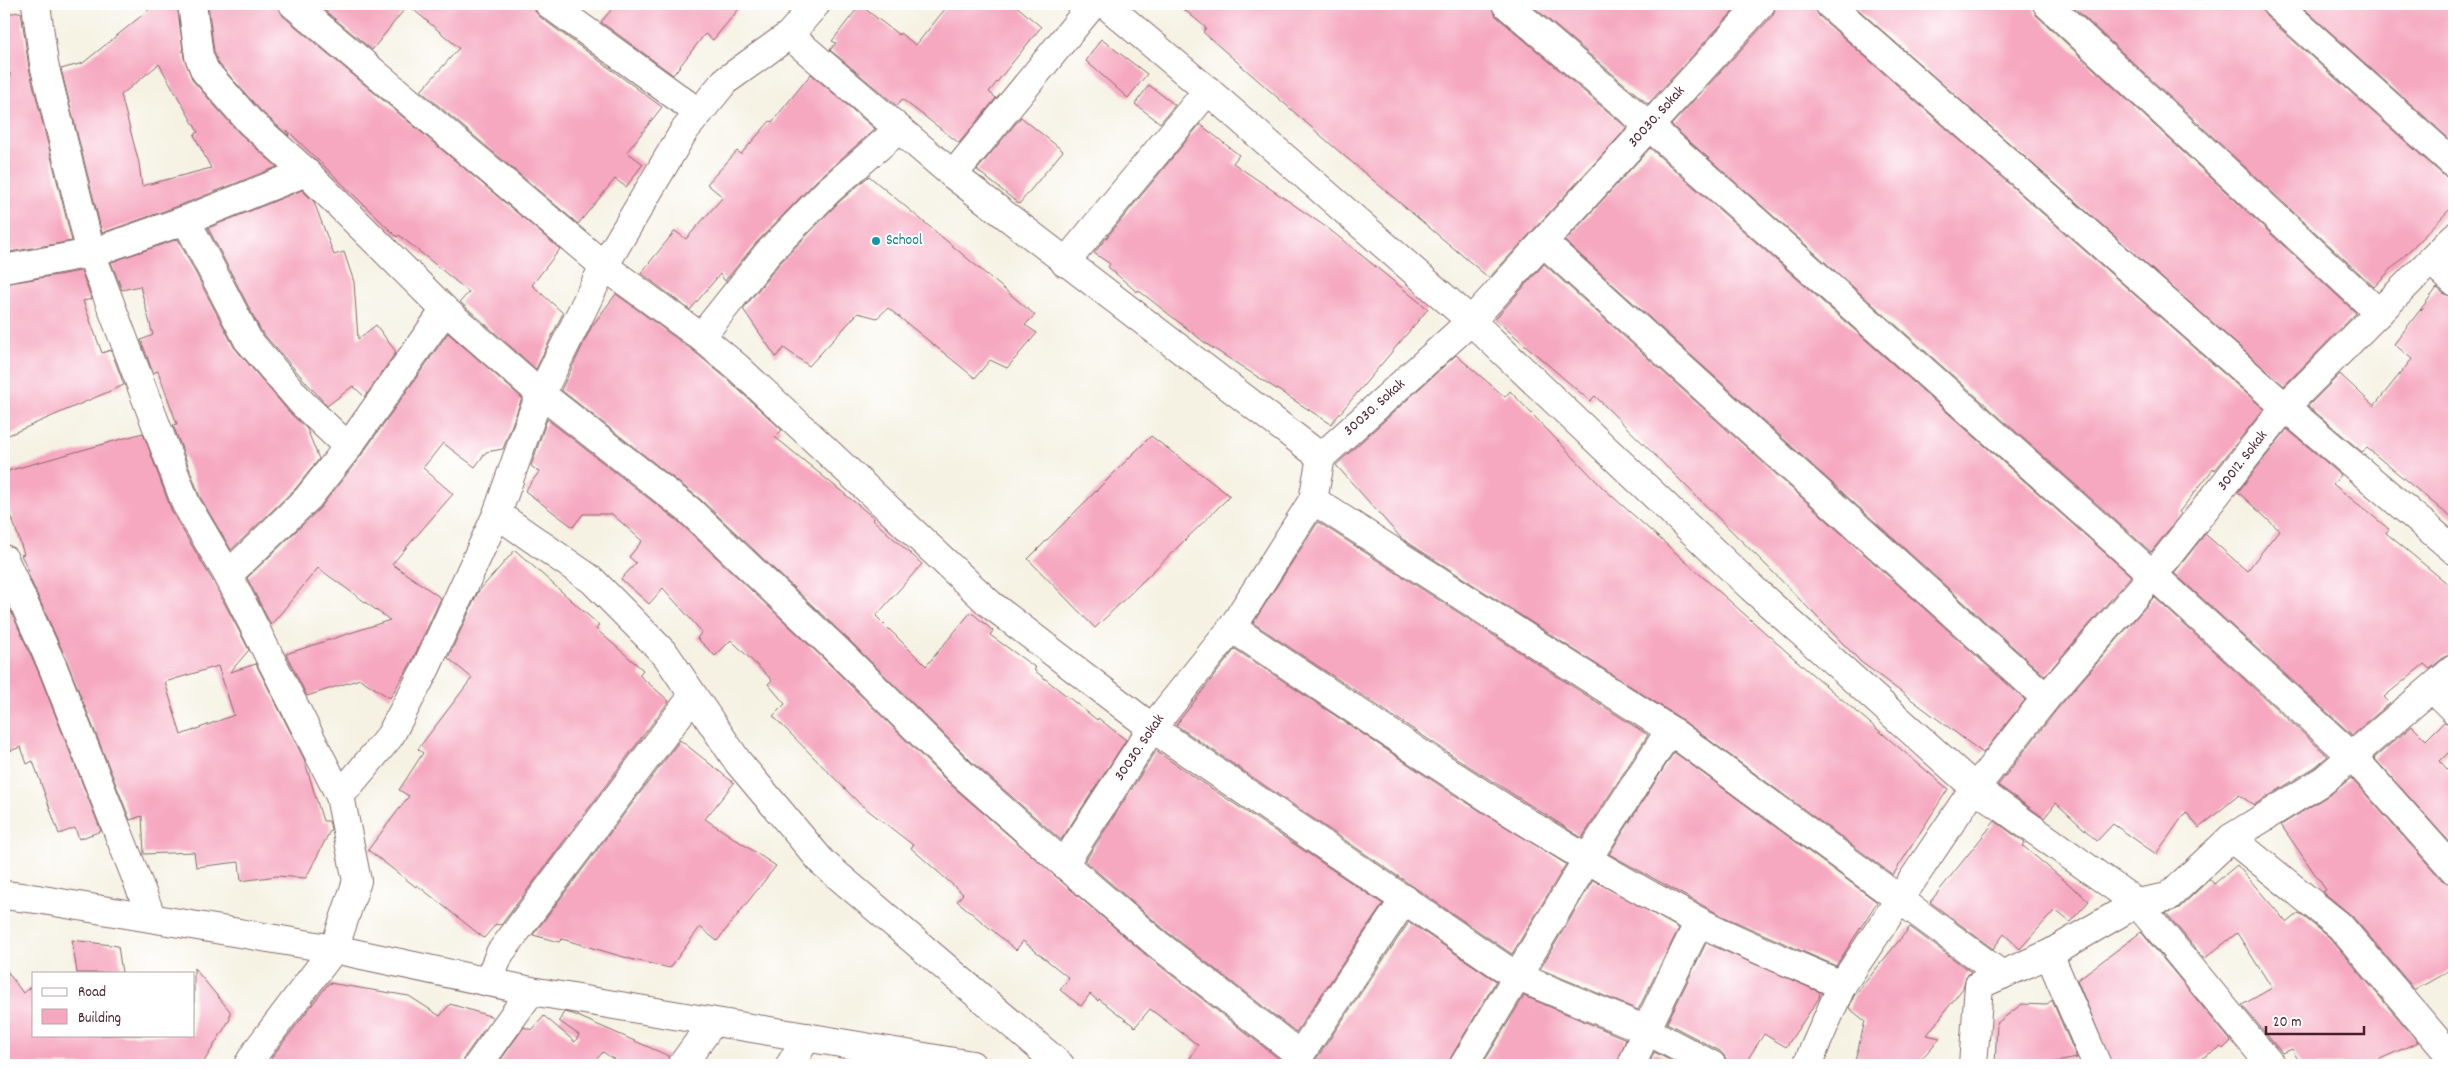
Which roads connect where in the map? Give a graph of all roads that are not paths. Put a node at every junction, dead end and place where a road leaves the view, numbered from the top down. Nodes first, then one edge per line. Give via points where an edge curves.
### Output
1 (36, 4) edge
2 (192, 4) edge
3 (293, 4) edge
4 (549, 4) edge
5 (816, 4) edge
6 (1093, 4) edge
7 (1105, 4) edge
8 (1506, 4) edge
9 (1760, 4) edge
10 (1829, 4) edge
11 (2047, 4) edge
12 (2276, 4) edge
13 (789, 35) junction
14 (1208, 90) junction
15 (698, 113) junction
16 (1649, 126) junction
17 (899, 129) junction
18 (2454, 164) edge
19 (306, 172) junction
20 (953, 175) junction
21 (186, 220) junction
22 (2454, 237) edge
23 (1543, 242) junction
24 (91, 253) junction
25 (2431, 261) junction
26 (1065, 263) junction
27 (604, 266) junction
28 (4, 269) edge
29 (2454, 282) edge
30 (444, 310) junction
31 (2379, 313) junction
32 (1471, 320) junction
33 (701, 337) junction
34 (541, 394) junction
35 (2285, 408) junction
36 (348, 447) junction
37 (1321, 458) junction
38 (1313, 500) junction
39 (497, 514) junction
40 (2454, 550) edge
41 (4, 559) edge
42 (228, 575) junction
43 (2153, 575) junction
44 (1232, 628) junction
45 (2454, 669) edge
46 (2433, 689) junction
47 (693, 696) junction
48 (2046, 698) junction
49 (2454, 710) edge
50 (1152, 728) junction
51 (1670, 730) junction
52 (2352, 756) junction
53 (1975, 788) junction
54 (340, 796) junction
55 (2231, 838) junction
56 (1588, 858) junction
57 (1064, 864) junction
58 (2454, 870) edge
59 (4, 895) edge
60 (1405, 899) junction
61 (1898, 900) junction
62 (2137, 903) junction
63 (152, 918) junction
64 (1699, 922) junction
65 (334, 949) junction
66 (2049, 954) junction
67 (2002, 975) junction
68 (1516, 976) junction
69 (488, 982) junction
70 (1842, 985) junction
71 (531, 991) junction
72 (713, 1022) junction
73 (1646, 1030) junction
74 (807, 1037) junction
75 (2450, 1059) edge
76 (259, 1060) edge
77 (1296, 1060) edge
78 (478, 1065) edge
79 (682, 1065) edge
80 (790, 1065) edge
81 (972, 1065) edge
82 (1060, 1065) edge
83 (1464, 1065) edge
84 (1632, 1065) edge
85 (1712, 1065) edge
86 (1807, 1065) edge
87 (1973, 1065) edge
88 (2096, 1065) edge
89 (2271, 1065) edge

1 - 24 street via 44,64
2 - 19 street via 199,56 205,71 250,122
3 - 27 street
4 - 15 street
5 - 13 street
6 - 20 street
7 - 14 street
8 - 16 street
9 - 16 street, 30030. Sokak
10 - 35 street
11 - 31 street
12 - 18 street
13 - 15 street via 725,81
13 - 17 street
14 - 26 street
14 - 32 street
15 - 27 street via 684,131
16 - 23 street, 30030. Sokak
16 - 43 street
17 - 20 street
17 - 33 street via 828,191 773,246
19 - 21 street
19 - 30 street
20 - 26 street
21 - 24 street
21 - 36 street via 248,340 302,403
22 - 25 street, 30012. Sokak
23 - 32 street, 30030. Sokak
23 - 48 street
24 - 28 street
24 - 42 street via 186,504
25 - 29 street
25 - 31 street, 30012. Sokak
26 - 37 street
27 - 33 street
27 - 34 street
30 - 34 street
30 - 36 street
31 - 35 street, 30012. Sokak
32 - 37 street, 30030. Sokak
32 - 53 street via 1752,588
33 - 50 street via 990,604
34 - 39 street
34 - 57 street via 689,510 961,773
35 - 40 street
35 - 43 street, 30012. Sokak
36 - 42 street via 308,498
37 - 38 street, 30030. Sokak
38 - 44 street, 30030. Sokak
38 - 51 street
39 - 47 street via 592,580 666,655
39 - 54 street via 426,668 390,736
41 - 63 street via 52,665
42 - 54 street
43 - 48 street, 30012. Sokak
43 - 52 street
44 - 50 street, 30030. Sokak
44 - 56 street via 1484,794
45 - 46 street
46 - 49 street
46 - 52 street
47 - 69 street via 500,953
47 - 82 street via 738,762 822,862
48 - 53 street, 30012. Sokak
50 - 57 street, 30030. Sokak
50 - 60 street
51 - 56 street
51 - 61 street
52 - 55 street via 2324,780
52 - 58 street
53 - 61 street, 30012. Sokak
53 - 62 street
54 - 65 street via 357,881
55 - 62 street via 2168,897
55 - 75 street via 2340,926
56 - 64 street
56 - 68 street
57 - 77 street
59 - 63 street
60 - 68 street
60 - 77 street
61 - 67 street
61 - 70 street, 30012. Sokak
62 - 66 street
62 - 89 street
63 - 65 street
64 - 70 street
64 - 73 street
65 - 69 street
65 - 76 street
66 - 67 street
66 - 88 street
67 - 87 street via 1978,985
68 - 73 street
68 - 83 street
69 - 71 street
70 - 86 street, 30012. Sokak
71 - 72 street
71 - 78 street
72 - 74 street
72 - 79 street
73 - 84 street
73 - 85 street
74 - 80 street
74 - 81 street

